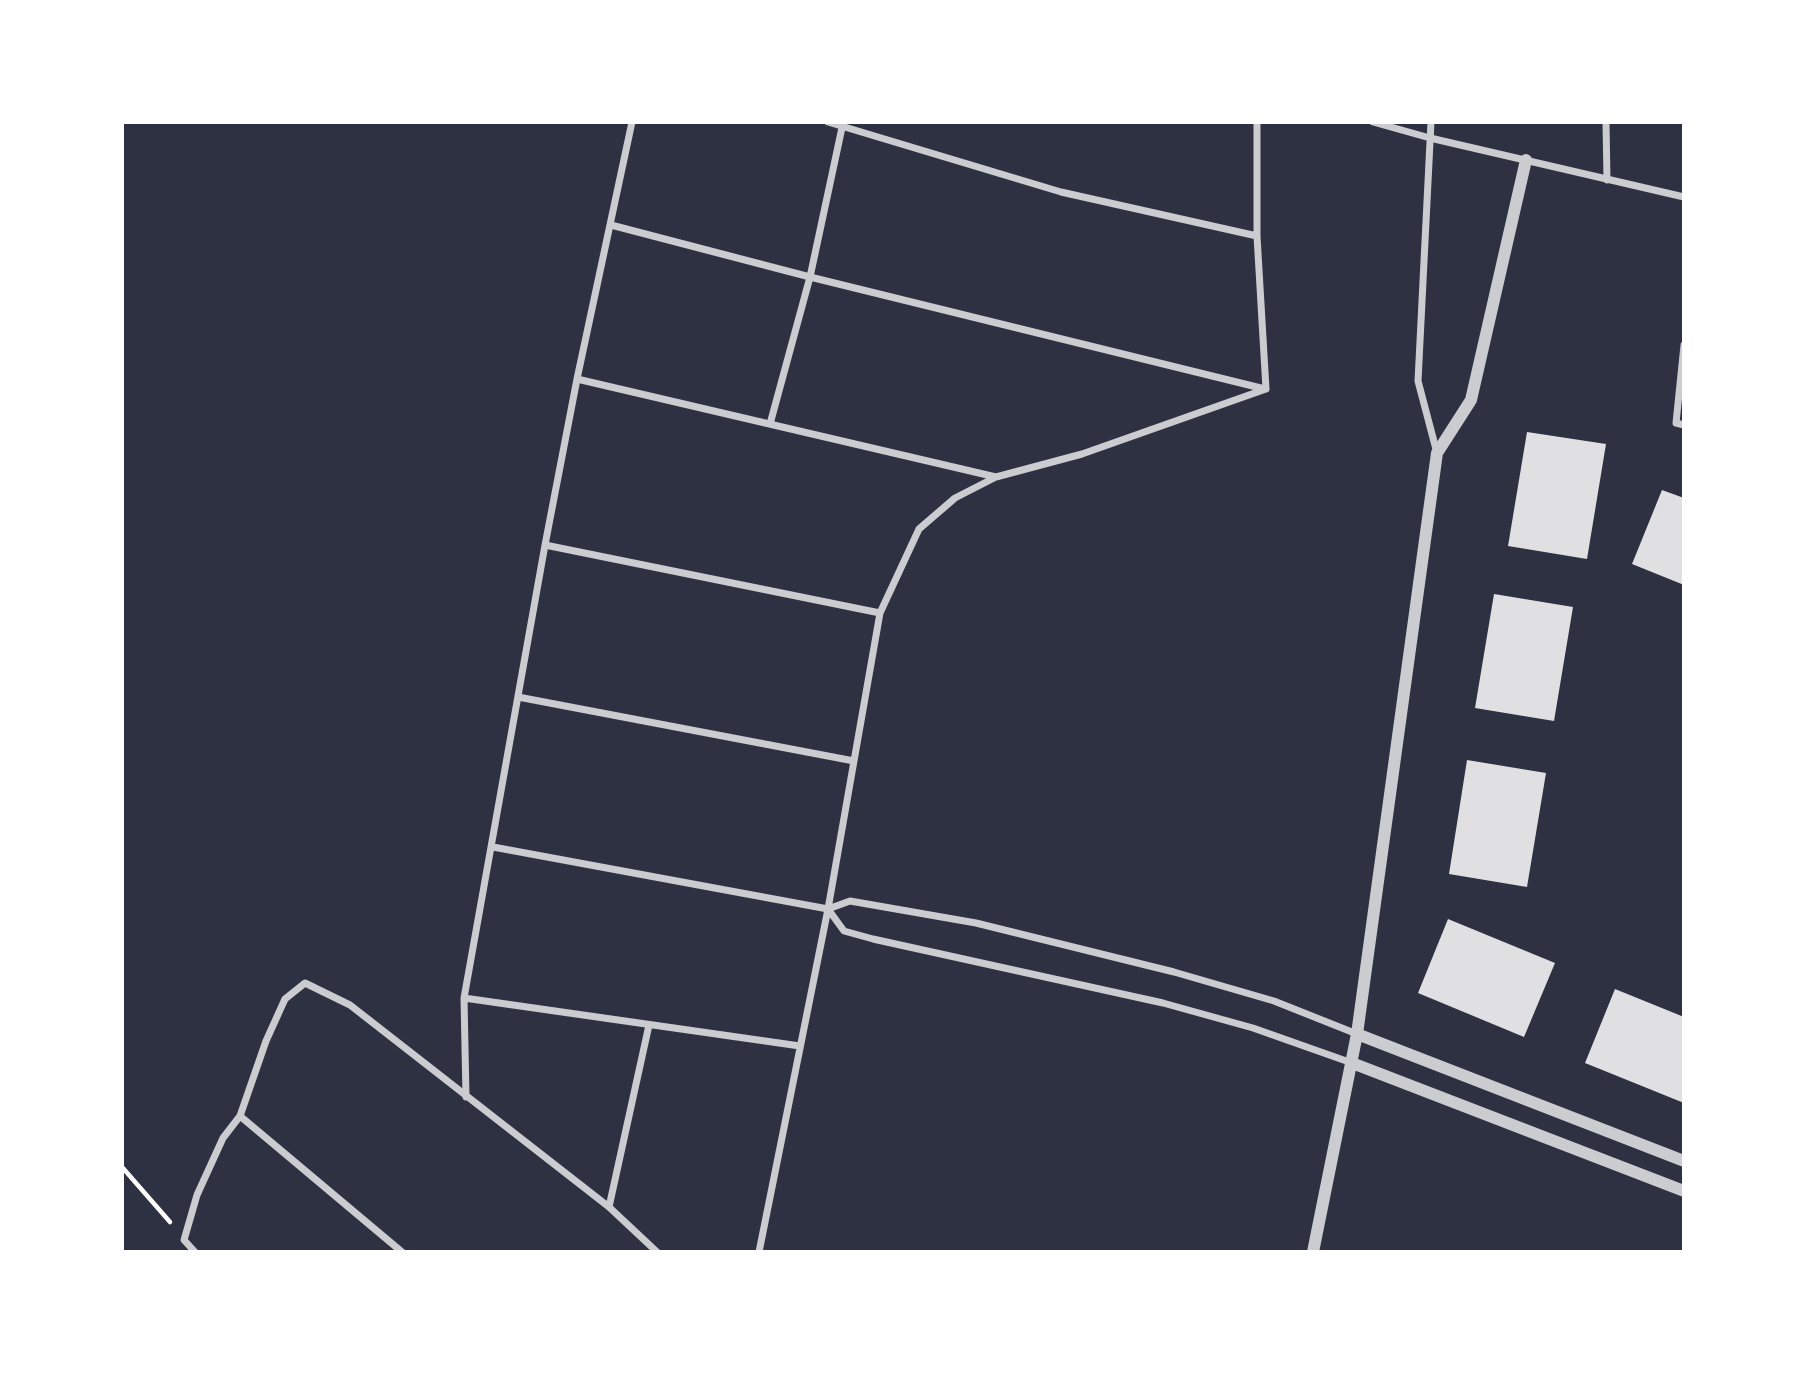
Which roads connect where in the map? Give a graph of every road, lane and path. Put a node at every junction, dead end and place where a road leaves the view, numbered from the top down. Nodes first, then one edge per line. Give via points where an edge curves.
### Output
1 (632, 122) edge
2 (828, 122) edge
3 (1256, 122) edge
4 (1373, 122) edge
5 (1431, 122) edge
6 (1606, 122) edge
7 (843, 124) edge
8 (1430, 138) junction
9 (1526, 160) junction
10 (1607, 180) junction
11 (1684, 197) edge
12 (611, 225) junction
13 (1257, 236) junction
14 (810, 277) junction
15 (1684, 345) edge
16 (577, 379) junction
17 (1266, 389) junction
18 (770, 424) junction
19 (1680, 424) edge
20 (1437, 453) junction
21 (996, 477) junction
22 (545, 545) junction
23 (880, 613) junction
24 (518, 697) junction
25 (854, 761) junction
26 (493, 846) junction
27 (828, 909) junction
28 (464, 998) junction
29 (649, 1025) junction
30 (1357, 1034) junction
31 (800, 1046) junction
32 (1352, 1063) junction
33 (466, 1097) junction
34 (240, 1116) junction
35 (1684, 1161) edge
36 (122, 1167) edge
37 (1684, 1191) edge
38 (609, 1206) junction
39 (184, 1240) junction
40 (195, 1251) edge
41 (402, 1251) edge
42 (657, 1251) edge
43 (759, 1251) edge
44 (1313, 1251) edge

1 - 12 street
2 - 7 street
3 - 13 street
4 - 8 street
5 - 8 street
6 - 10 street
7 - 13 street via 1061,192
7 - 14 street
8 - 9 street
8 - 20 street via 1418,381
9 - 10 street
9 - 20 street via 1471,400
10 - 11 street
12 - 14 street
12 - 16 street
13 - 17 street
14 - 17 street
14 - 18 street
15 - 19 street
16 - 18 street
16 - 22 street
17 - 21 street via 1082,454
18 - 21 street
20 - 30 street
21 - 23 street via 955,498 919,529
22 - 23 street
22 - 24 street
23 - 25 street
24 - 25 street
24 - 26 street
25 - 27 street
26 - 27 street
26 - 28 street
27 - 30 street via 850,901 976,923 1274,1001
27 - 31 street
27 - 32 street via 844,930 873,939 1163,1003
28 - 29 street
28 - 33 street
29 - 31 street
29 - 38 street
30 - 32 street
30 - 35 street
31 - 43 street
32 - 37 street
32 - 44 street
33 - 34 street via 350,1005 304,983 285,999
33 - 38 street
34 - 39 street via 223,1138 197,1195
34 - 41 street
36 - 39 path
38 - 42 street
39 - 40 street

